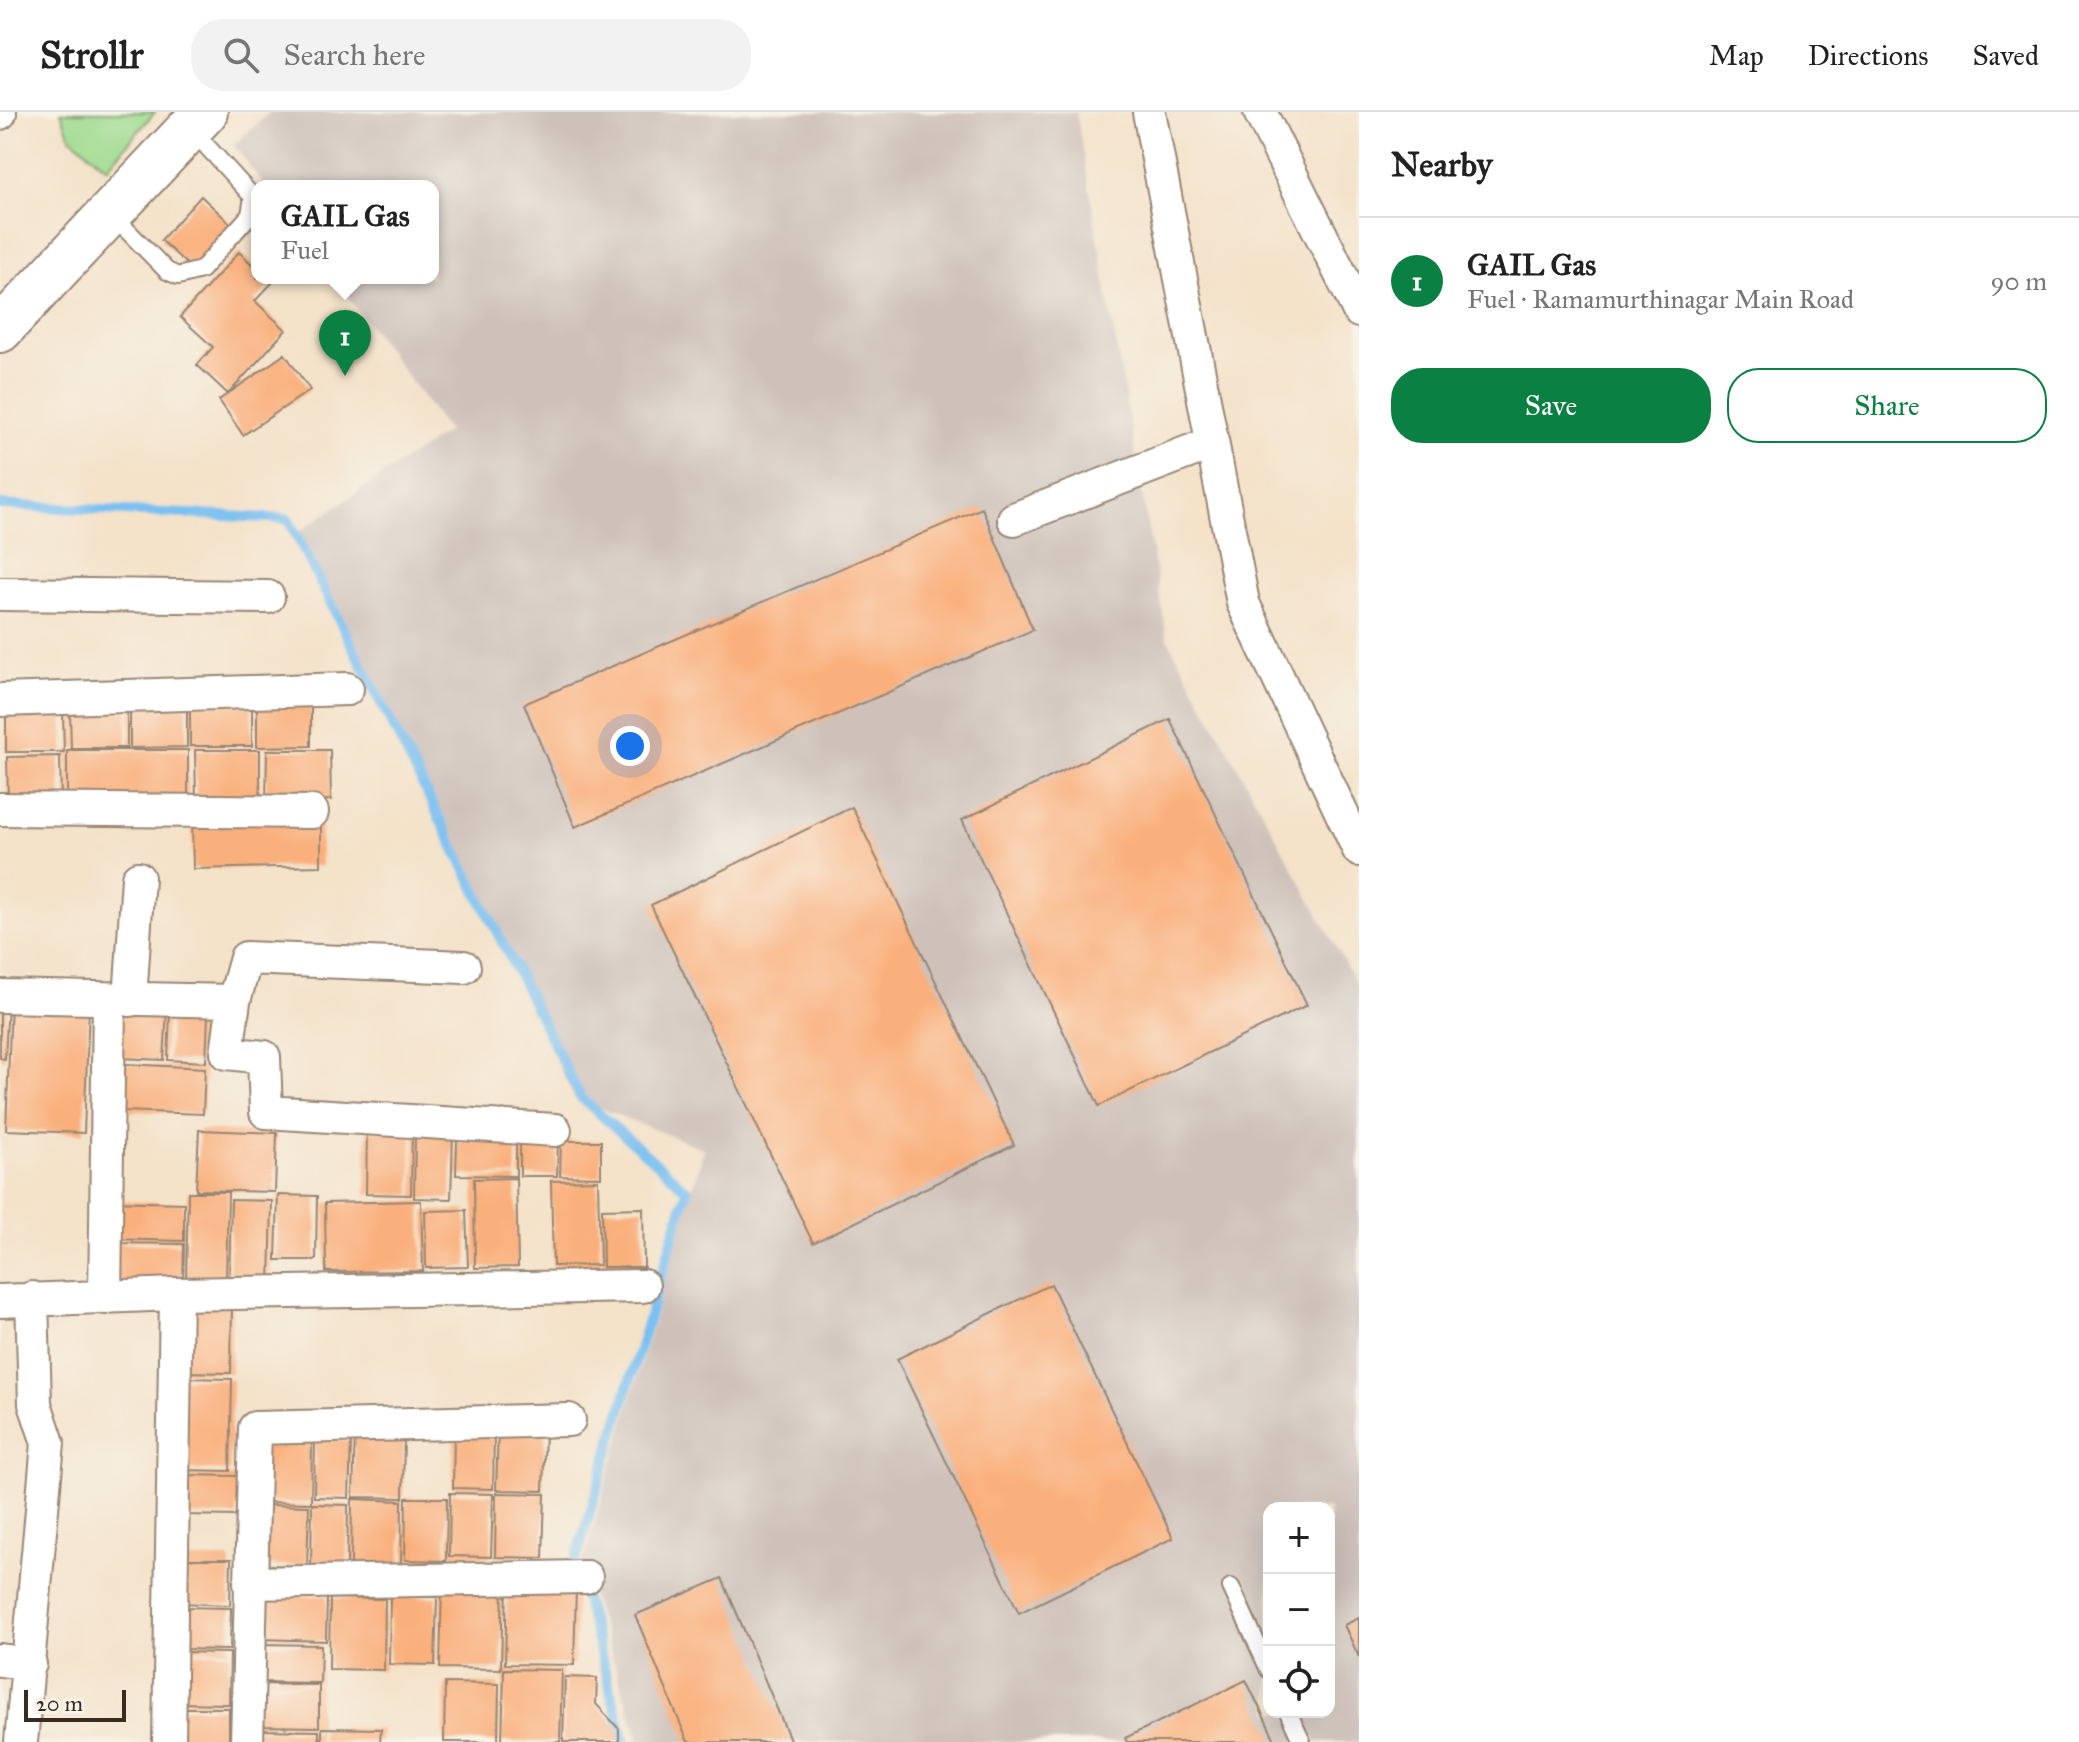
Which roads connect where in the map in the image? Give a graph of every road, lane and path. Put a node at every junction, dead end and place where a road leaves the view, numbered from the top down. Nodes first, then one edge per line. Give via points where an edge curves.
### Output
1 (1149, 112) edge
2 (1260, 112) edge
3 (198, 120) edge
4 (251, 194) edge
5 (251, 209) edge
6 (110, 213) junction
7 (1359, 311) edge
8 (0, 330) edge
9 (1212, 443) junction
10 (1014, 519) dead end
11 (0, 594) edge
12 (268, 597) dead end
13 (347, 689) dead end
14 (0, 700) edge
15 (0, 809) edge
16 (312, 812) dead end
17 (1359, 850) edge
18 (138, 878) dead end
19 (464, 967) dead end
20 (0, 996) edge
21 (120, 1000) junction
22 (234, 1001) junction
23 (555, 1130) dead end
24 (643, 1286) dead end
25 (176, 1294) junction
26 (32, 1298) junction
27 (105, 1298) junction
28 (0, 1301) edge
29 (569, 1420) dead end
30 (586, 1577) dead end
31 (250, 1583) junction
32 (1231, 1587) dead end
33 (1263, 1657) edge
34 (15, 1662) edge
35 (1291, 1718) edge
36 (21, 1742) edge
37 (169, 1742) edge
38 (247, 1742) edge
39 (1302, 1742) edge

1 - 9 street
2 - 7 street
3 - 4 lane
3 - 6 main road
5 - 6 lane via 201,270 178,276
6 - 8 main road
9 - 10 street
9 - 17 street via 1243,603
11 - 12 street
13 - 14 street
15 - 16 street
18 - 21 street
19 - 22 street via 246,958
20 - 21 street
21 - 22 street
21 - 27 street
22 - 23 street via 227,1053 264,1057 266,1112
24 - 25 street
25 - 27 street
25 - 37 street
26 - 27 street
26 - 28 street
26 - 34 street via 35,1404 48,1443
29 - 31 street via 255,1428
30 - 31 street
31 - 38 street
32 - 33 lane
34 - 36 street
35 - 39 lane

